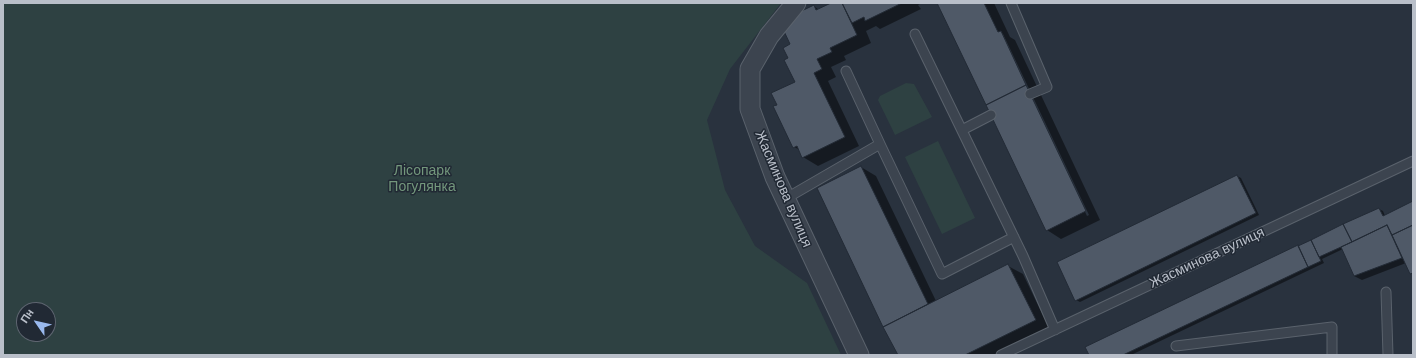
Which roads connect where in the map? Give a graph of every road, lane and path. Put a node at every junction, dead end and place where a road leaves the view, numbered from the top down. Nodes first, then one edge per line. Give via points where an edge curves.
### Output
1 (796, 3) edge
2 (1011, 3) edge
3 (915, 34) dead end
4 (846, 71) dead end
5 (1030, 94) dead end
6 (991, 115) dead end
7 (962, 130) junction
8 (880, 144) junction
9 (1413, 161) edge
10 (785, 199) junction
11 (1014, 237) junction
12 (1386, 292) dead end
13 (1055, 330) junction
14 (1176, 346) dead end
15 (859, 355) edge
16 (1001, 355) edge
17 (1332, 355) edge
18 (1388, 355) edge

1 - 10 street, Жасминова вулиця via 769,36 750,69 750,109
2 - 5 lane via 1047,87
3 - 7 lane
4 - 8 lane
6 - 7 lane
7 - 11 lane
8 - 10 lane
8 - 11 lane via 942,274
9 - 13 lane, Жасминова вулиця
10 - 15 street, Жасминова вулиця
11 - 13 lane
12 - 18 lane
13 - 16 lane, Жасминова вулиця
14 - 17 lane via 1332,327

